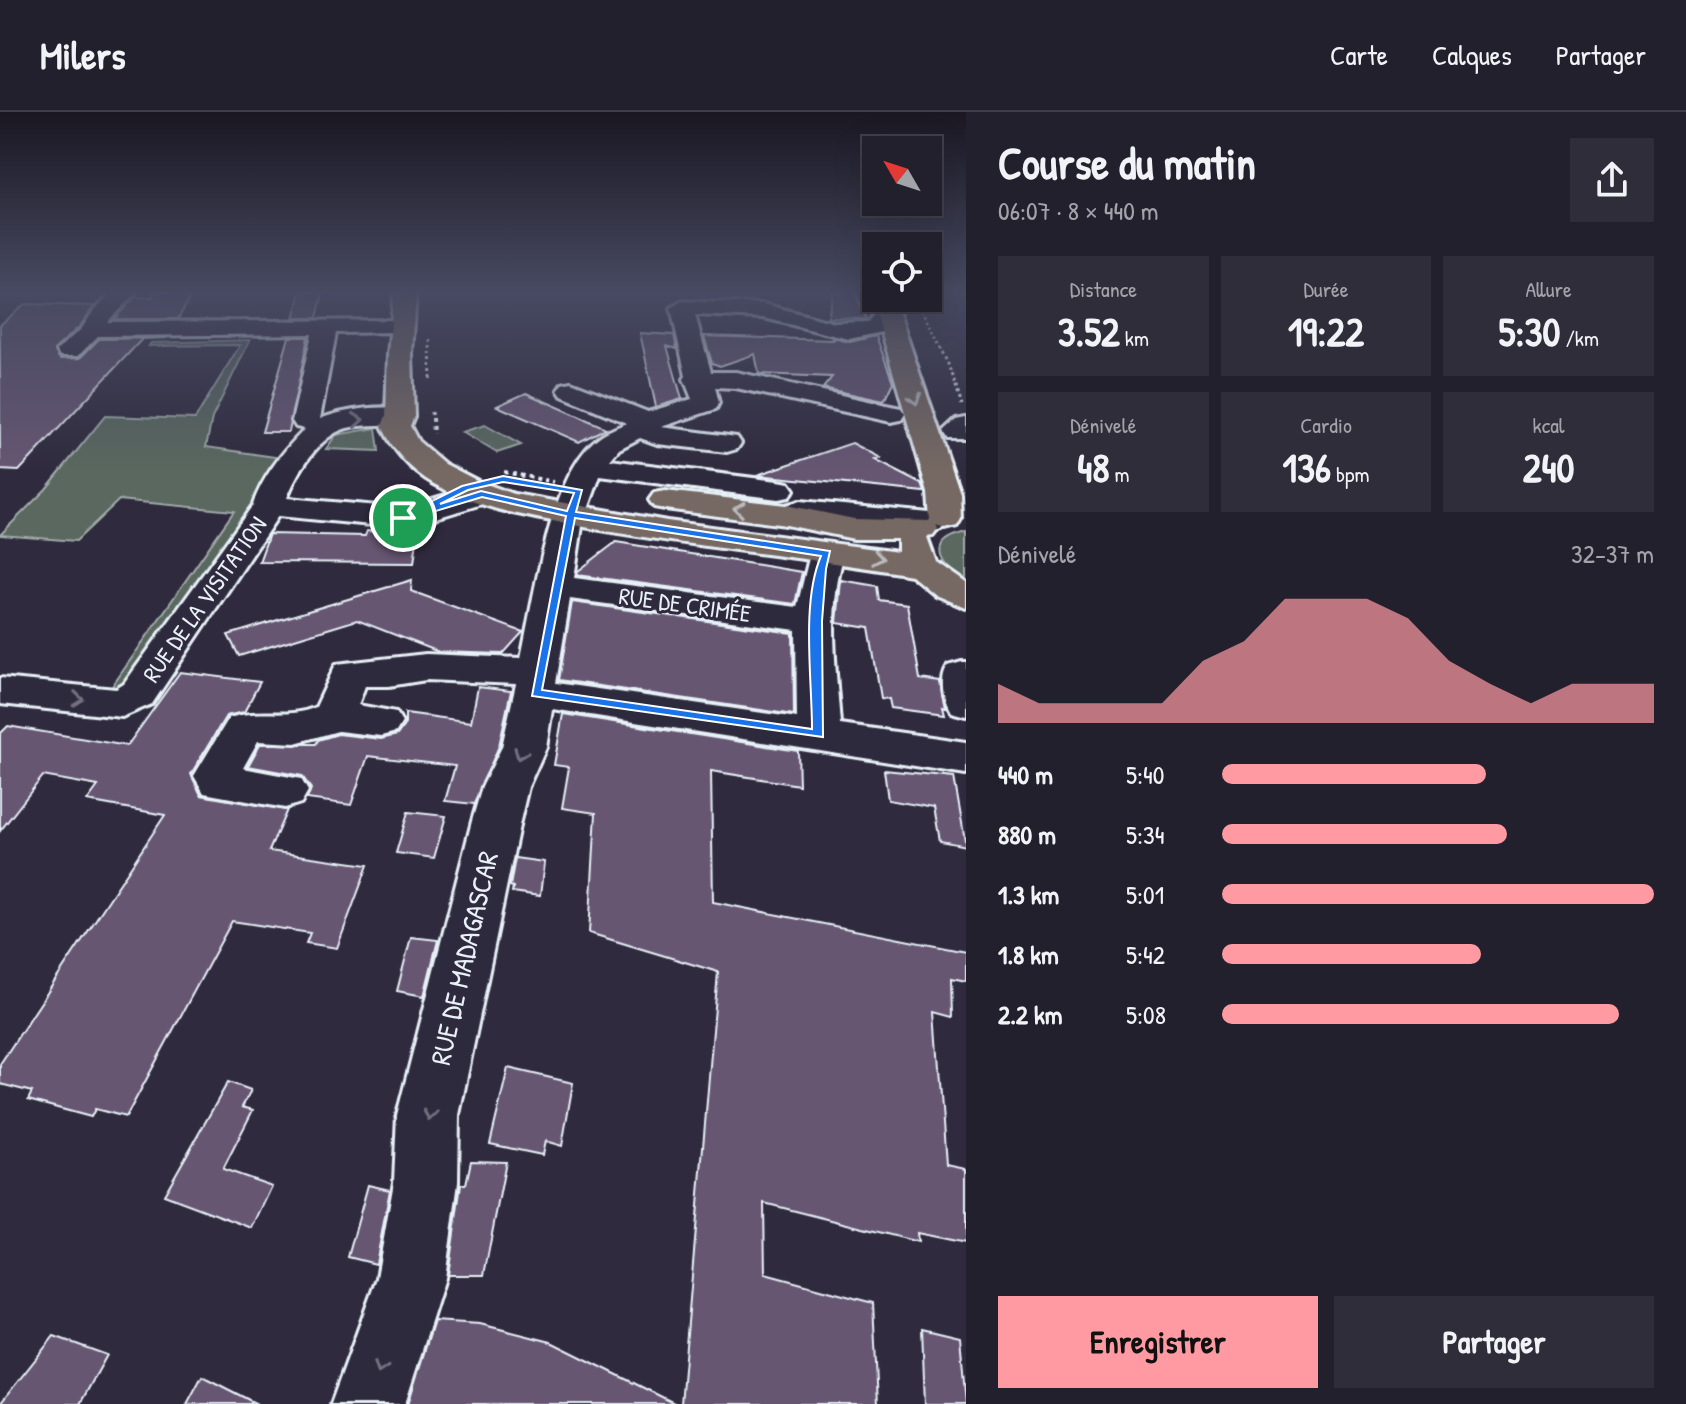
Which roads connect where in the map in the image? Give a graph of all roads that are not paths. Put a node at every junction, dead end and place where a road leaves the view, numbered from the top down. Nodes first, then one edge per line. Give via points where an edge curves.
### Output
1 (320, 352) edge
2 (401, 352) edge
3 (691, 352) edge
4 (906, 352) edge
5 (697, 379) junction
6 (571, 390) dead end
7 (891, 414) dead end
8 (400, 416) junction
9 (306, 421) dead end
10 (644, 424) junction
11 (727, 443) dead end
12 (487, 483) junction
13 (580, 490) junction
14 (269, 506) junction
15 (940, 522) edge
16 (827, 554) junction
17 (921, 567) junction
18 (554, 586) junction
19 (966, 597) edge
20 (816, 621) junction
21 (966, 675) edge
22 (538, 683) junction
23 (0, 691) edge
24 (966, 702) edge
25 (333, 716) junction
26 (381, 722) dead end
27 (819, 734) junction
28 (966, 758) edge
29 (285, 791) dead end
30 (368, 1404) edge

1 - 9 street
2 - 8 main road
3 - 5 street
4 -> 15 main road via 944,493
5 - 7 street via 736,380
5 - 10 street via 706,403
6 - 10 street
8 - 12 main road via 396,426 409,450 433,470
14 -> 8 street, RUE DE LA VISITATION via 272,493 320,427
10 - 11 street via 657,435
10 - 13 street via 609,443
12 - 13 main road
12 - 14 street, RUE DE LA VISITATION via 403,518
13 - 15 main road via 782,502 854,529
13 - 16 main road
13 - 18 street, RUE DE MADAGASCAR
23 -> 14 street, RUE DE LA VISITATION via 122,703 138,694
15 - 17 main road via 913,540
16 -> 17 main road
16 - 20 street via 820,569
17 - 19 main road
18 - 20 street, RUE DE CRIMÉE
18 - 22 street, RUE DE MADAGASCAR
20 - 27 street
21 - 24 street
22 - 25 street via 426,667 350,673
22 - 27 street
22 -> 30 street, RUE DE MADAGASCAR via 524,747 496,821 428,1115 426,1182 411,1278
25 - 26 street
25 - 29 street via 291,729 244,728 216,776 220,781
27 - 28 street

